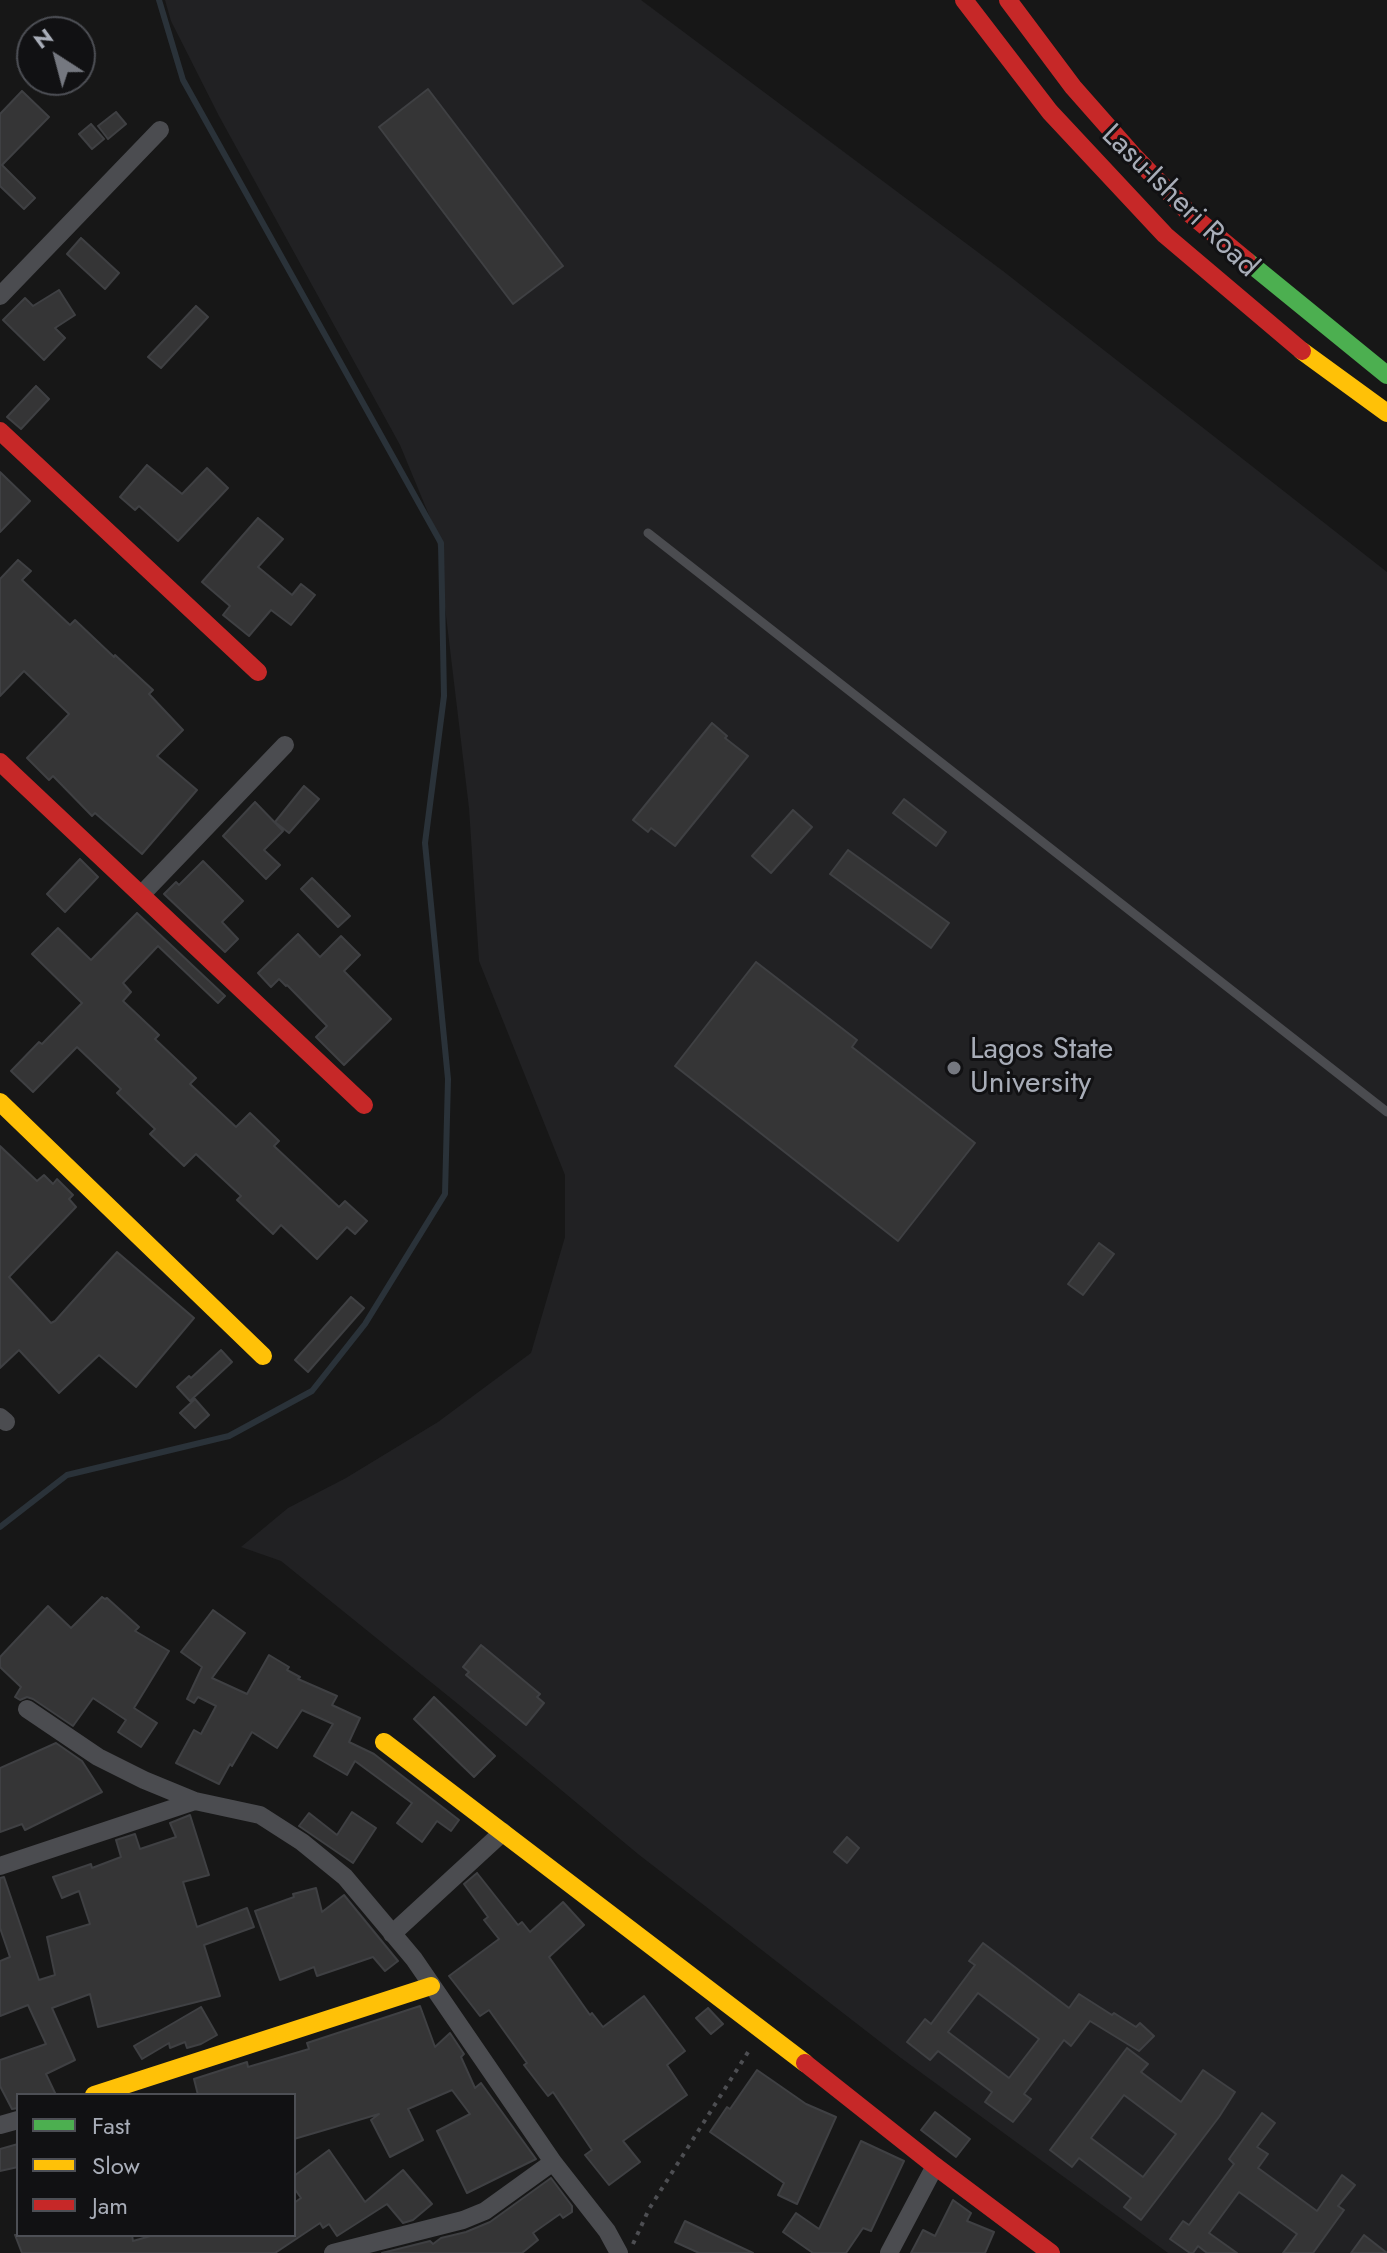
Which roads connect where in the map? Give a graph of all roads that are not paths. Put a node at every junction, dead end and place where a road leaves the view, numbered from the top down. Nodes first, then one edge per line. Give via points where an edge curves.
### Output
1 (964, 0) edge
2 (1014, 2) edge
3 (160, 130) dead end
4 (0, 296) edge
5 (1387, 375) edge
6 (1387, 413) edge
7 (0, 431) edge
8 (648, 533) dead end
9 (258, 672) dead end
10 (285, 745) dead end
11 (0, 762) edge
12 (142, 894) junction
13 (0, 1102) edge
14 (364, 1105) dead end
15 (1387, 1112) edge
16 (263, 1356) dead end
17 (27, 1709) dead end
18 (384, 1742) dead end
19 (195, 1801) junction
20 (503, 1832) junction
21 (0, 1866) edge
22 (392, 1934) junction
23 (431, 1986) junction
24 (100, 2093) edge
25 (553, 2162) junction
26 (935, 2166) junction
27 (333, 2253) edge
28 (619, 2253) edge
29 (889, 2253) edge
30 (1051, 2253) edge

1 - 6 street, Lasu-Isheri Road via 1050,112 1165,235 1292,343
2 - 5 street, Lasu-Isheri Road via 1073,87 1189,213
3 - 4 street
7 - 9 street
8 - 15 lane
10 - 12 street
11 - 12 street
12 - 14 street
13 - 16 street
17 - 19 street via 98,1757
18 - 20 street
19 - 21 street
19 - 22 street via 260,1815 302,1842 345,1877
20 - 22 street
20 - 26 street
22 - 23 street
23 - 24 street
23 - 25 street
25 - 27 street via 485,2211
25 - 28 street
26 - 29 street
26 - 30 street

